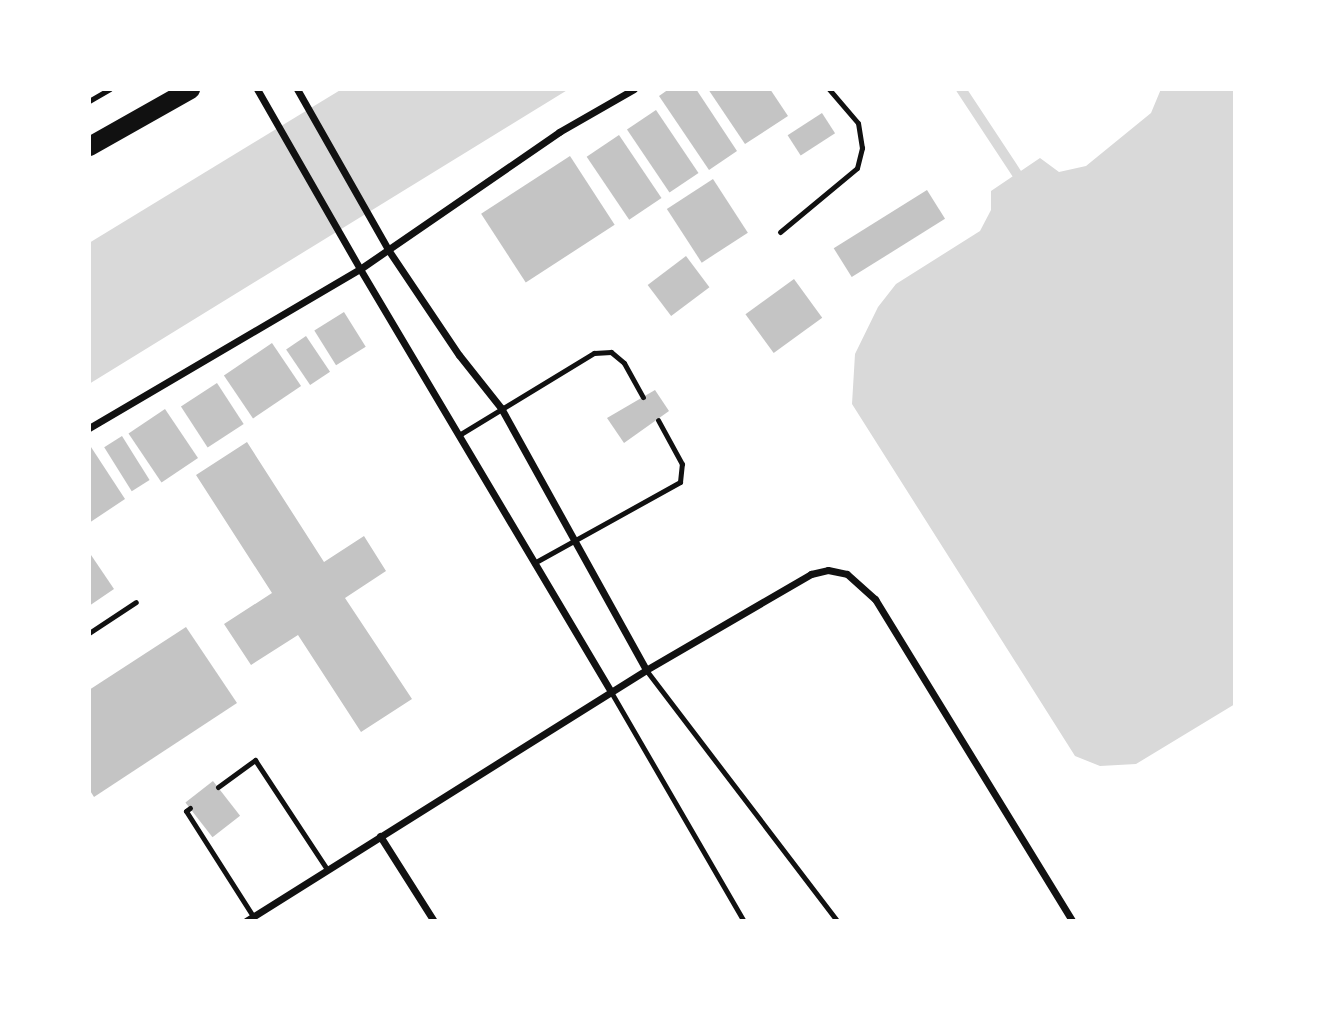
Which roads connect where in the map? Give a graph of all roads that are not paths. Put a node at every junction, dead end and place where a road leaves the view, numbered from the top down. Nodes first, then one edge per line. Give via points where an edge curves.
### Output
1 (110, 89) edge
2 (190, 89) edge
3 (257, 89) edge
4 (634, 89) edge
5 (830, 89) edge
6 (299, 92) edge
7 (89, 101) edge
8 (89, 146) edge
9 (780, 232) dead end
10 (389, 251) junction
11 (360, 270) junction
12 (643, 397) dead end
13 (501, 408) junction
14 (658, 420) dead end
15 (89, 428) edge
16 (459, 435) junction
17 (575, 541) junction
18 (534, 562) junction
19 (135, 602) dead end
20 (89, 633) edge
21 (646, 670) junction
22 (611, 692) junction
23 (218, 787) dead end
24 (190, 808) dead end
25 (380, 836) junction
26 (325, 866) junction
27 (251, 912) junction
28 (246, 921) edge
29 (434, 921) edge
30 (744, 921) edge
31 (837, 921) edge
32 (1072, 921) edge

1 - 7 lane
2 - 8 highway
3 - 11 street
4 - 10 street via 559,132
5 - 9 lane via 858,122 862,148 857,168
6 - 10 street
10 - 11 street
10 - 13 street
11 - 15 street
11 - 16 street
12 - 13 lane via 624,363 611,352 594,353
13 - 16 lane
13 - 17 street
14 - 17 lane via 682,464 680,481
16 - 18 street
17 - 18 lane
17 - 21 street
18 - 22 street
19 - 20 lane
21 - 22 street
21 - 31 lane
21 - 32 street via 811,574 828,570 847,574 875,598
22 - 25 street
22 - 30 lane
23 - 26 lane via 255,760
24 - 27 lane via 186,811
25 - 26 street
25 - 29 street
26 - 27 street
27 - 28 street

